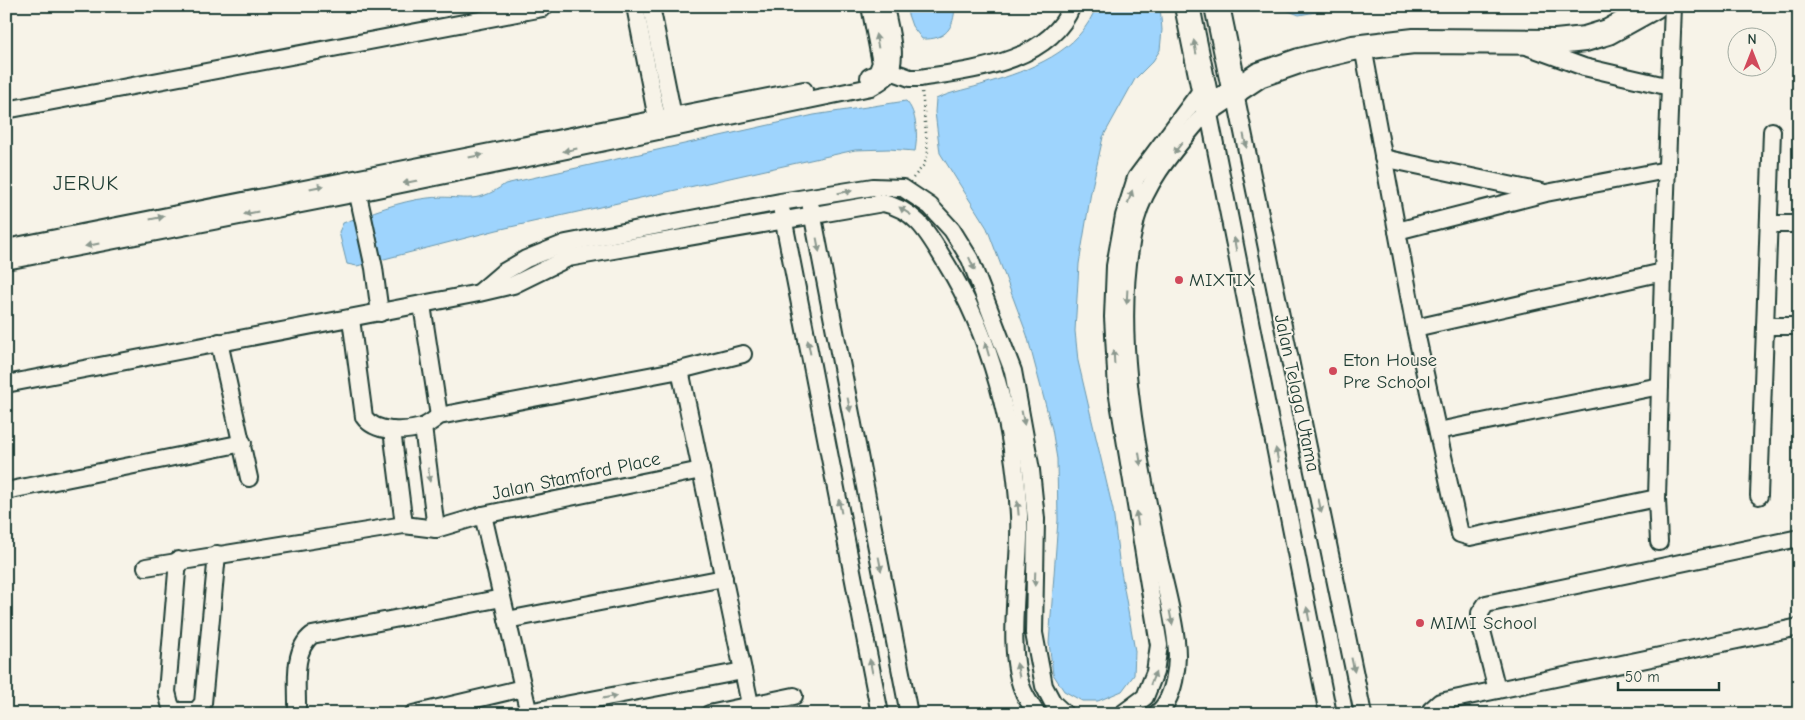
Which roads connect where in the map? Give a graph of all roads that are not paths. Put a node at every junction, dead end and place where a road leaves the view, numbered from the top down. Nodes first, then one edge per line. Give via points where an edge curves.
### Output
1 (636, 6) edge
2 (651, 6) edge
3 (870, 6) edge
4 (885, 6) edge
5 (1072, 6) edge
6 (1187, 6) edge
7 (1217, 6) edge
8 (1655, 6) edge
9 (1673, 6) edge
10 (543, 8) dead end
11 (510, 10) edge
12 (1517, 43) junction
13 (1363, 47) junction
14 (885, 69) junction
15 (1232, 83) junction
16 (1670, 88) junction
17 (1206, 99) junction
18 (6, 110) edge
19 (667, 124) junction
20 (1772, 131) dead end
21 (1383, 158) junction
22 (1667, 170) junction
23 (1546, 192) junction
24 (358, 193) junction
25 (810, 198) junction
26 (780, 202) junction
27 (812, 216) junction
28 (784, 222) junction
29 (1769, 224) junction
30 (1799, 224) edge
31 (1397, 231) junction
32 (6, 248) edge
33 (6, 261) edge
34 (1663, 272) junction
35 (479, 293) junction
36 (422, 305) junction
37 (380, 314) junction
38 (351, 319) junction
39 (1765, 326) junction
40 (1799, 326) edge
41 (1414, 328) junction
42 (219, 342) junction
43 (743, 354) dead end
44 (680, 370) junction
45 (6, 384) edge
46 (1660, 386) junction
47 (439, 416) junction
48 (423, 426) junction
49 (392, 430) junction
50 (1438, 431) junction
51 (243, 443) junction
52 (701, 470) junction
53 (249, 478) dead end
54 (6, 491) edge
55 (1759, 496) dead end
56 (1657, 498) junction
57 (483, 515) junction
58 (404, 525) junction
59 (436, 529) junction
60 (1799, 538) edge
61 (1658, 542) dead end
62 (217, 554) junction
63 (178, 560) junction
64 (146, 567) dead end
65 (724, 578) junction
66 (502, 598) junction
67 (507, 620) junction
68 (1799, 627) edge
69 (744, 671) junction
70 (523, 688) junction
71 (1496, 690) junction
72 (794, 696) dead end
73 (750, 704) junction
74 (1426, 712) edge
75 (528, 713) edge
76 (297, 714) edge
77 (413, 714) edge
78 (709, 714) edge
79 (880, 714) edge
80 (909, 714) edge
81 (1038, 714) edge
82 (1065, 714) edge
83 (1122, 714) edge
84 (1156, 714) edge
85 (1328, 714) edge
86 (1363, 714) edge

1 - 19 street
2 - 19 street
14 -> 3 street via 881,63
4 - 14 street via 892,43 892,61
5 - 14 street via 1040,45 1005,62 920,78
17 -> 6 main road
7 - 15 main road
8 - 12 main road via 1608,32 1586,39
9 - 16 street
10 - 11 street
11 - 18 street
12 - 13 main road via 1414,41
12 - 16 street via 1584,67
13 - 15 main road via 1299,61
13 - 21 street
14 - 19 street via 872,76
15 - 17 main road
15 -> 86 street, Jalan Telaga Utama
16 - 22 street
83 -> 17 street via 1145,697 1155,672 1159,645 1116,390 1112,317 1115,266 1124,216 1136,178
17 -> 84 street via 1149,184 1136,219 1129,268 1126,317 1130,388 1143,479 1176,641 1176,677 1162,709
85 -> 17 street, Jalan Telaga Utama
19 - 24 street
20 - 29 street
21 - 23 street
21 - 31 street
22 - 23 street
22 - 34 street
23 - 31 street
32 -> 24 street
24 -> 33 street
24 - 37 street
25 - 26 street
25 - 27 street
25 -> 82 street via 873,187 904,188 930,206 952,230 970,259 1013,371 1031,470 1036,519 1034,632 1044,686 1053,703
26 - 28 street
26 - 35 street via 566,244 526,259 502,273
27 - 28 street
27 -> 80 street
81 -> 27 street via 1024,694 1017,670 1014,640 1019,516 1016,475 1008,428 984,338 934,242 917,219 899,206 883,203
28 - 35 street via 568,258 513,284
79 -> 28 street
29 - 30 street
29 - 39 street
31 - 41 street
34 - 41 street
34 - 46 street
35 - 36 street
36 - 37 street
36 - 47 street
37 - 38 street
38 - 42 street
38 - 49 street via 364,417 372,425
39 - 40 street
39 - 55 street
41 - 50 street
42 - 45 street
42 - 51 street
43 - 44 street
44 - 47 street
44 - 52 street
46 - 50 street
46 - 56 street
47 - 48 street
48 - 49 street
48 -> 59 street
49 - 58 street
50 - 56 street via 1458,530 1463,537
51 - 53 street
51 - 54 street
52 - 57 street, Jalan Stamford Place
52 - 65 street
56 - 61 street
57 - 59 street
57 - 66 street, Jalan Stamford Place
58 - 59 street
58 - 62 street
60 - 71 street via 1486,604 1480,613 1480,623
62 - 63 street
62 - 63 street via 203,704 196,711 184,712 174,711 167,692
63 - 64 street
65 - 67 street
65 - 69 street
66 - 67 street, Jalan Stamford Place
66 - 76 street via 312,636 304,642 298,656
67 - 70 street, Jalan Stamford Place
68 - 71 street
69 - 73 street
75 -> 69 street, Jalan Stamford Place
70 - 75 street, Jalan Stamford Place
70 - 77 street
71 - 74 street via 1440,702
72 - 73 street
73 - 78 street

